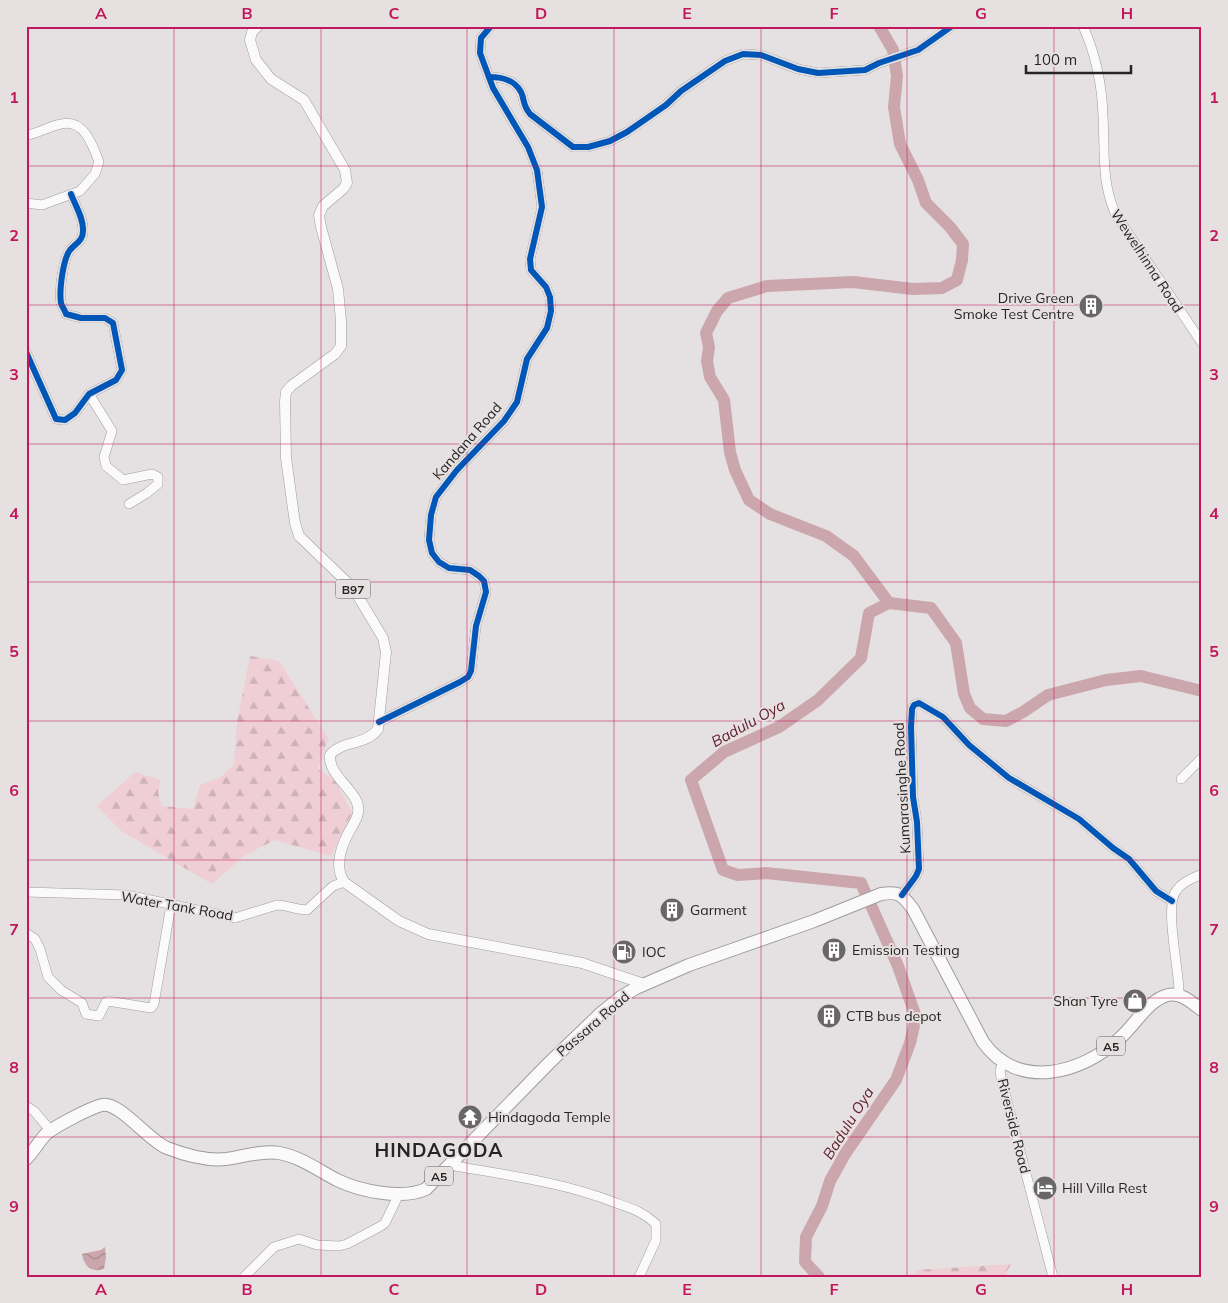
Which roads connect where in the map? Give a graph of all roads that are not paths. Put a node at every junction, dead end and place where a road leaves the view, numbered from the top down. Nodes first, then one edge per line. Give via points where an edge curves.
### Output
1 (258, 26) edge
2 (491, 26) edge
3 (952, 26) edge
4 (1083, 26) edge
5 (489, 78) junction
6 (26, 135) edge
7 (71, 194) junction
8 (26, 203) edge
9 (1202, 343) edge
10 (26, 352) edge
11 (89, 394) junction
12 (129, 504) dead end
13 (379, 722) junction
14 (1202, 758) edge
15 (1181, 779) dead end
16 (1202, 874) edge
17 (344, 882) junction
18 (26, 892) edge
19 (902, 895) junction
20 (1172, 902) junction
21 (171, 904) junction
22 (26, 933) edge
23 (644, 984) junction
24 (1179, 995) junction
25 (1202, 1010) edge
26 (1004, 1062) junction
27 (26, 1106) edge
28 (51, 1131) junction
29 (26, 1159) edge
30 (449, 1165) junction
31 (399, 1194) junction
32 (244, 1277) edge
33 (640, 1277) edge
34 (1053, 1277) edge

1 - 13 main road, B97 via 250,40 256,60 271,79 304,100 347,176 343,189 323,206 319,215 338,289 341,346 286,392 286,458 299,536 353,588 383,638 386,652
2 - 5 street, Kandana Road via 480,38 480,53
3 - 5 street via 918,50 865,70 818,73 761,55 743,54 725,61 627,132 588,147 573,147 530,114 514,84 503,77
4 - 9 street, Wewelhinna Road via 1098,72 1108,199
5 - 13 street, Kandana Road via 538,170 542,207 530,265 546,286 551,311 546,328 527,359 517,402 436,497 431,514 429,540 439,562 449,568 470,570 484,581 486,592 476,626 471,671 460,682
6 - 7 street via 63,123 77,126 90,137 99,162 95,174 80,191
7 - 8 street via 42,205
7 - 11 street via 84,230 66,258 61,303 66,314 105,318 113,323 122,370 116,380
10 - 11 street via 56,419 65,420 75,413
11 - 12 street via 112,431 104,457 106,466 122,480 152,474 158,477 158,484
13 - 17 main road via 378,729 369,738 330,755 331,765 358,808 357,818 341,852 339,869
14 - 15 street
16 - 20 street via 1189,879 1176,891
17 - 21 street, Water Tank Road via 333,886 307,910 276,905 235,918
17 - 23 main road via 399,921 428,934 582,963
18 - 21 street, Water Tank Road via 127,895
19 - 20 street, Kumarasinghe Road via 918,869 911,726 912,709 919,703 943,717 969,745 1009,778 1079,819 1129,859 1156,890
19 - 23 highway, Passara Road / A5 via 892,892 881,894
19 - 26 highway, A5 via 913,909 978,1034 991,1053
20 - 24 street
21 - 22 street via 151,1008 108,1001 99,1016 86,1014 82,1003 48,977 40,949 35,939
23 - 30 highway, Passara Road / A5 via 600,1014
24 - 25 highway
24 - 26 highway, A5 via 1171,994 1159,999 1112,1046 1081,1063 1039,1073 1019,1070
26 - 34 street, Riverside Road via 1001,1078
27 - 28 street
28 - 29 highway, Passara Road / A5
28 - 31 highway, Passara Road / A5 via 77,1116 109,1105 158,1144 168,1148 216,1160 277,1152 360,1188
30 - 31 highway, Passara Road / A5 via 426,1189
30 - 33 street via 551,1182 646,1214 656,1224 656,1240
31 - 32 street via 381,1226 339,1246 317,1245 299,1239 274,1247

